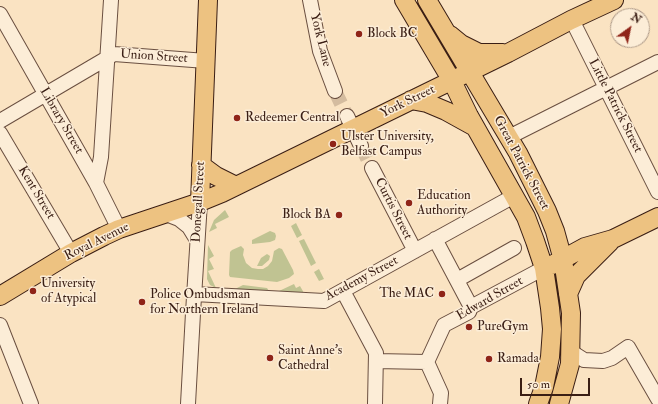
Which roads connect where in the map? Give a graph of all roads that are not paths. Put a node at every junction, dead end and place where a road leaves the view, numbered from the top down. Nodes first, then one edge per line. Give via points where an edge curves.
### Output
1 (111, 0) edge
2 (208, 0) edge
3 (310, 0) edge
4 (404, 0) edge
5 (428, 0) edge
6 (614, 0) edge
7 (0, 14) edge
8 (572, 20) junction
9 (446, 32) junction
10 (508, 54) junction
11 (108, 56) junction
12 (206, 61) junction
13 (658, 62) edge
14 (469, 72) junction
15 (452, 81) junction
16 (333, 85) tunnel mouth
17 (606, 87) junction
18 (45, 94) junction
19 (411, 100) junction
20 (0, 121) edge
21 (349, 123) junction
22 (475, 127) junction
23 (0, 133) edge
24 (509, 137) junction
25 (361, 146) tunnel mouth
26 (201, 165) junction
27 (372, 168) tunnel mouth
28 (96, 183) junction
29 (236, 186) junction
30 (658, 192) edge
31 (514, 196) junction
32 (200, 202) junction
33 (548, 211) junction
34 (166, 214) junction
35 (658, 217) edge
36 (119, 229) junction
37 (435, 239) junction
38 (613, 239) junction
39 (197, 240) junction
40 (514, 248) dead end
41 (415, 251) junction
42 (71, 253) junction
43 (563, 260) junction
44 (544, 268) junction
45 (457, 280) junction
46 (343, 291) junction
47 (194, 294) junction
48 (568, 294) junction
49 (0, 296) edge
50 (471, 307) junction
51 (0, 325) edge
52 (570, 351) junction
53 (376, 360) junction
54 (427, 362) junction
55 (658, 399) edge
56 (31, 404) edge
57 (188, 404) edge
58 (374, 404) edge
59 (440, 404) edge
60 (538, 404) edge
61 (559, 404) edge

1 - 11 street
2 - 12 main road, Donegall Street
3 - 16 street, York Lane via 320,51
4 - 15 main road, Great Patrick Street
5 - 9 main road, Great Patrick Street
6 - 8 main road, York Street
7 - 18 street, Library Street
8 - 10 main road, York Street
8 - 17 street, Little Patrick Street
9 - 10 main road via 461,44 479,53
9 - 14 main road, Great Patrick Street
10 - 14 main road, York Street
11 - 12 street, Union Street via 114,54
11 - 18 street, Union Street
11 - 28 street via 101,157
12 - 26 main road, Donegall Street
13 - 17 street
14 - 15 main road, York Street
14 - 24 main road, Great Patrick Street
15 - 19 main road, York Street
15 - 22 main road, Great Patrick Street
17 - 24 street
17 - 30 street, Little Patrick Street
18 - 20 street, Union Street
18 - 28 street, Library Street
19 - 21 main road, York Street
19 - 22 main road via 446,111
21 - 25 street
21 - 29 main road, York Street
22 - 31 main road, Great Patrick Street
23 - 42 street, Kent Street
24 - 33 main road, Great Patrick Street
26 - 29 main road
26 - 32 main road, Donegall Street
27 - 41 street, Curtis Street
28 - 36 street, Library Street
29 - 32 main road, York Street
31 - 37 street, Academy Street
31 - 44 main road, Great Patrick Street via 526,217
32 - 34 main road, Royal Avenue
32 - 39 street, Donegall Street
33 - 43 main road, Great Patrick Street
33 - 44 main road via 548,233 552,248
34 - 36 main road, Royal Avenue
34 - 39 street via 179,219 189,227
35 - 38 main road
36 - 42 main road, Royal Avenue
37 - 41 street, Academy Street
37 - 45 street
38 - 43 main road via 585,248
38 - 48 main road via 576,276
39 - 47 street, Donegall Street
40 - 45 street via 502,262
41 - 46 street, Academy Street
42 - 49 main road, Royal Avenue
43 - 44 main road
43 - 48 main road, Great Patrick Street
44 - 50 street, Edward Street
44 - 60 main road, Great Patrick Street via 552,330 550,357
45 - 50 street
46 - 47 street, Academy Street via 324,301
46 - 53 street via 376,353
47 - 57 street, Donegall Street
48 - 52 main road, Great Patrick Street via 571,313
50 - 54 street, Edward Street via 469,312 444,325
51 - 56 street
52 - 55 street via 584,360 603,361 628,347
52 - 61 main road, Great Patrick Street via 570,364
53 - 54 street
53 - 58 street
54 - 59 street via 441,392

